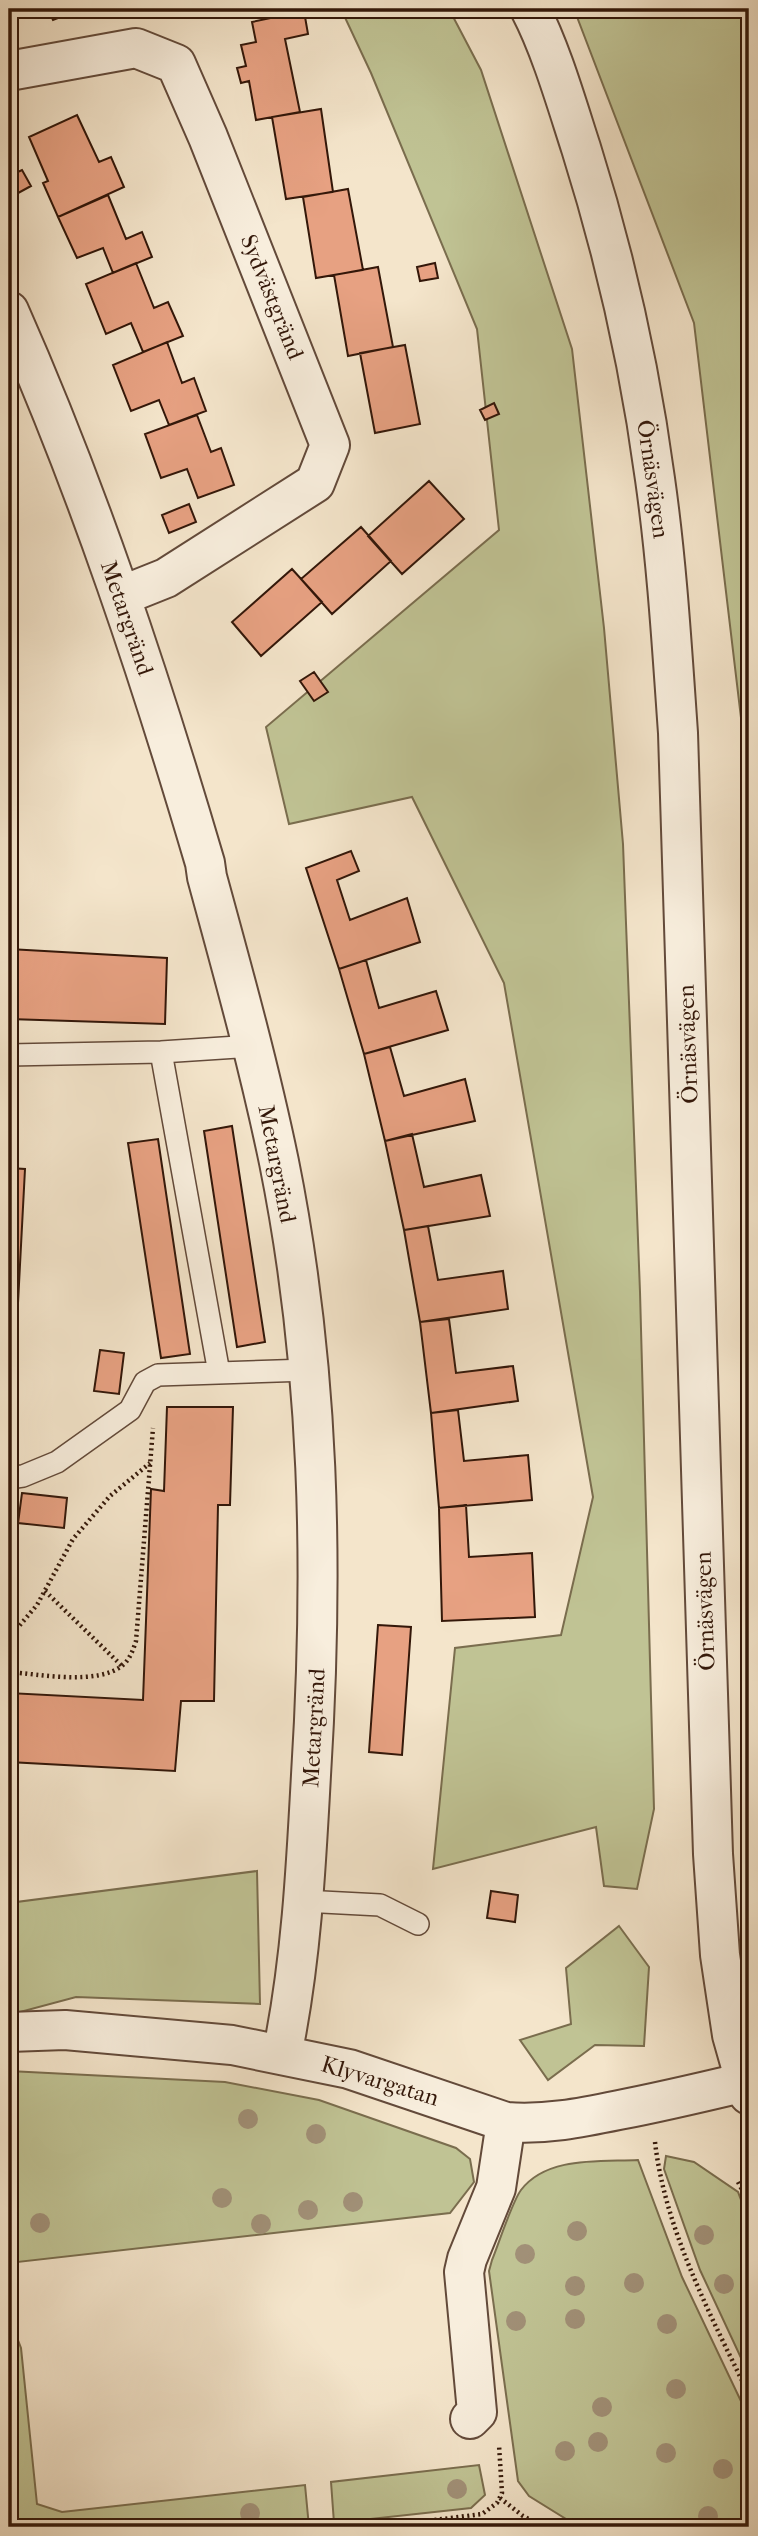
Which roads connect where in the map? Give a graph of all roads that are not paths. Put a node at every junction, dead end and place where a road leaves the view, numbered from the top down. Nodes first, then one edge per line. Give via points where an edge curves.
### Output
1 (530, 9) edge
2 (9, 71) edge
3 (9, 311) edge
4 (121, 596) junction
5 (253, 1046) junction
6 (162, 1052) junction
7 (9, 1055) edge
8 (309, 1370) junction
9 (219, 1373) junction
10 (9, 1478) edge
11 (303, 1902) junction
12 (418, 1924) dead end
13 (9, 2032) edge
14 (282, 2055) junction
15 (747, 2088) edge
16 (506, 2122) junction
17 (470, 2419) dead end

1 - 15 street, Örnäsvägen via 567,104 614,264 656,479 678,733 713,1854 720,1955 732,2035
2 - 4 street, Sydvästgränd via 136,48 176,64 330,445 315,483 166,578
3 - 4 street, Metargränd
4 - 5 street, Metargränd via 205,863
5 - 6 lane
5 - 8 street, Metargränd via 284,1190
6 - 7 lane
6 - 9 lane
8 - 9 lane
8 - 11 street, Metargränd via 319,1615
9 - 10 lane via 158,1375 145,1382 130,1410 68,1454
11 - 12 lane via 380,1905
11 - 14 street, Metargränd
13 - 14 street, Klyvargatan via 65,2030 232,2045
14 - 16 street, Klyvargatan via 349,2069
15 - 16 street, Klyvargatan via 561,2121
16 - 17 street via 496,2188 464,2272 477,2412

